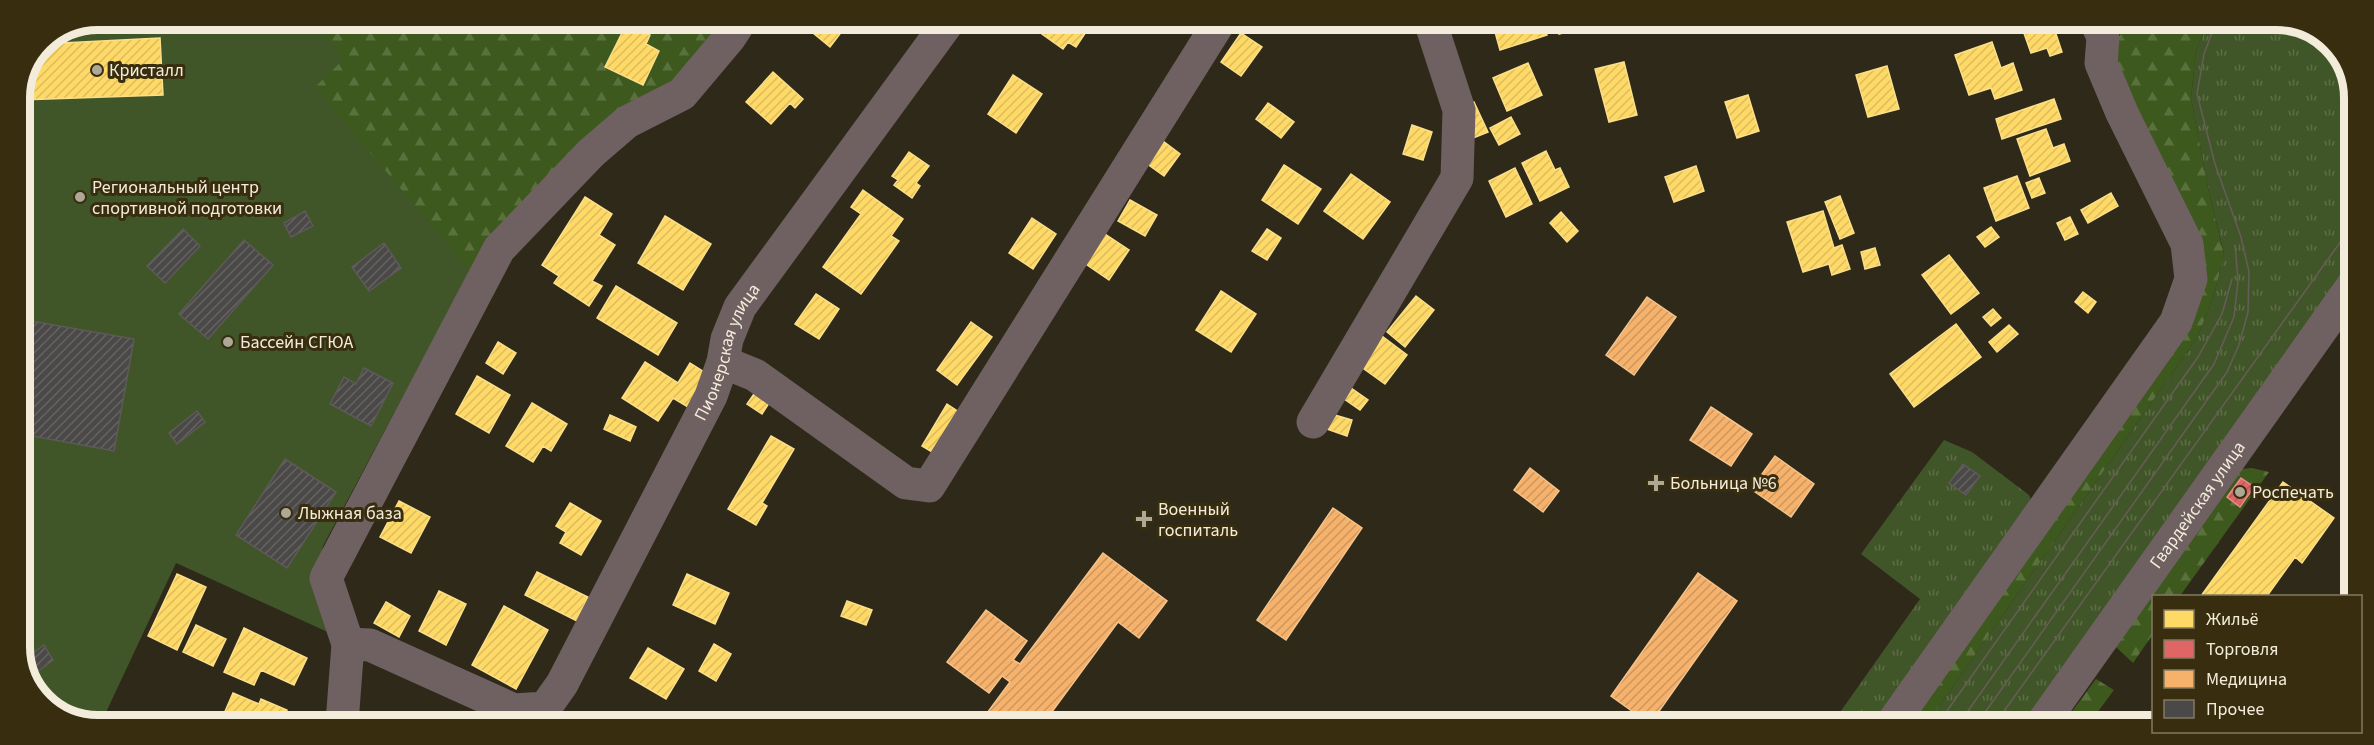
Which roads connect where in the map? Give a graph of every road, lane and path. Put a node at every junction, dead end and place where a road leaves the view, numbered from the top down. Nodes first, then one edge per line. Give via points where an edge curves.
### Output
1 (735, 30) edge
2 (942, 30) edge
3 (1214, 30) edge
4 (1433, 30) edge
5 (2100, 30) edge
6 (2344, 299) edge
7 (723, 362) junction
8 (1313, 422) dead end
9 (348, 644) junction
10 (343, 715) edge
11 (1898, 715) edge
12 (2048, 715) edge

1 - 9 street via 682,93 627,122 591,153 499,249 326,578
2 - 7 street, Пионерская улица via 740,307
3 - 7 street via 929,486 906,483 754,375
4 - 8 street via 1459,110 1457,178
5 - 11 street via 2101,63 2121,113 2187,244 2192,279 2176,322
6 - 12 street, Гвардейская улица
7 - 9 street, Пионерская улица via 711,396 562,684 545,708 514,710 370,645
9 - 10 street

